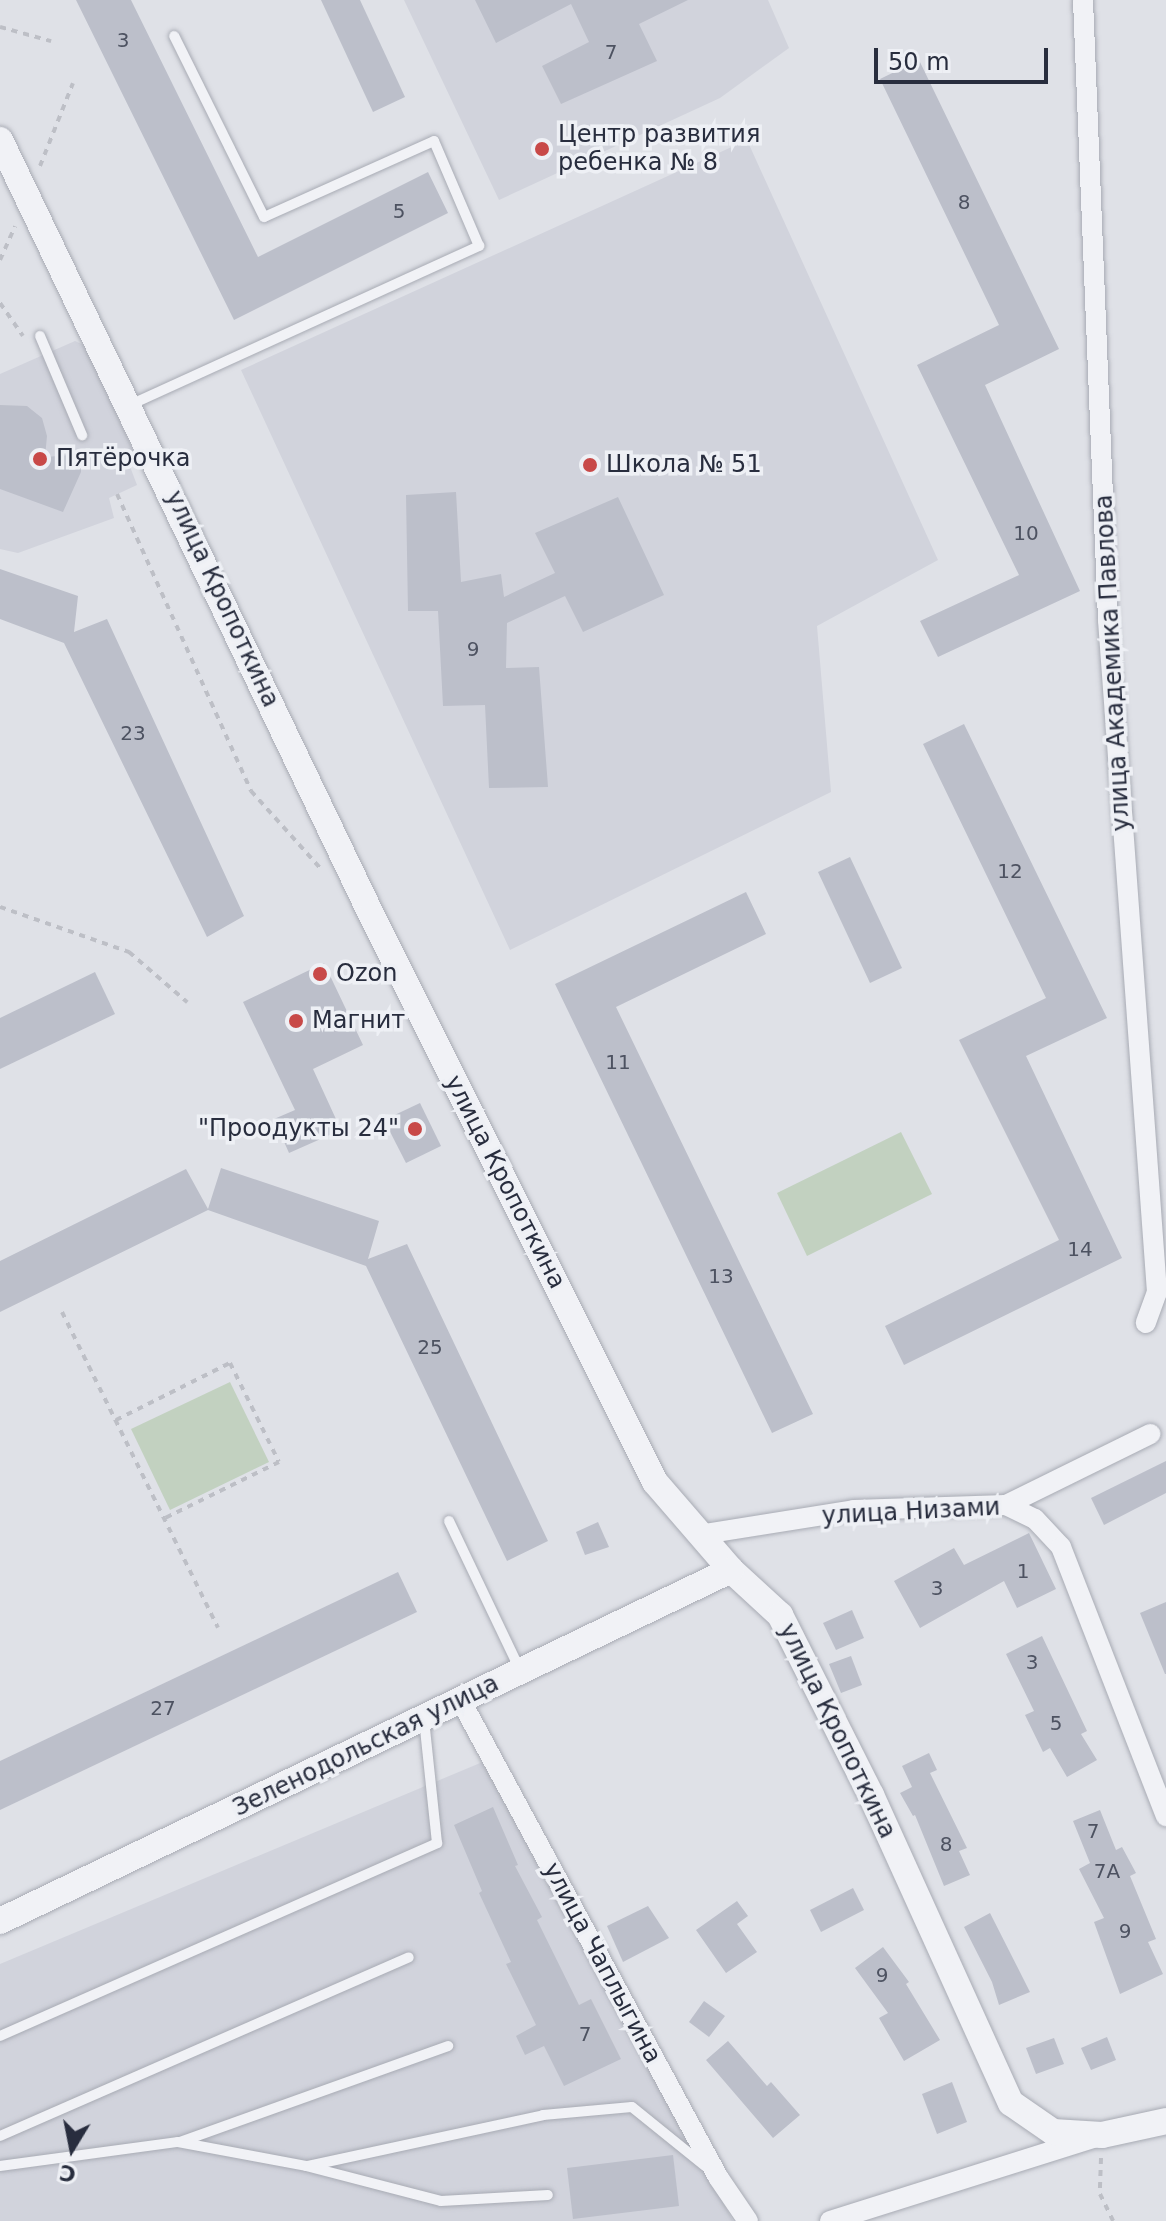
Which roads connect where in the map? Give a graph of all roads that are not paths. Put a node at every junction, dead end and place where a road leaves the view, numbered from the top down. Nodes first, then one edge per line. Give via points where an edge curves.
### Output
1 (1083, 0) edge
2 (174, 36) dead end
3 (0, 140) edge
4 (40, 336) dead end
5 (130, 405) junction
6 (82, 435) dead end
7 (1146, 1323) dead end
8 (1150, 1434) dead end
9 (1006, 1505) junction
10 (449, 1521) dead end
11 (698, 1535) junction
12 (731, 1570) junction
13 (520, 1670) junction
14 (461, 1701) junction
15 (424, 1720) junction
16 (1166, 1816) edge
17 (0, 1921) edge
18 (409, 1957) dead end
19 (0, 2036) edge
20 (448, 2046) dead end
21 (1166, 2121) edge
22 (1102, 2135) junction
23 (0, 2136) edge
24 (178, 2142) junction
25 (0, 2166) edge
26 (306, 2166) junction
27 (718, 2177) junction
28 (548, 2195) dead end
29 (748, 2221) edge
30 (830, 2221) edge

1 - 7 street, улица Академика Павлова via 1108,620 1157,1292
2 - 5 lane via 264,217 434,141 479,246
3 - 5 street, улица Кропоткина
4 - 6 lane
5 - 11 street, улица Кропоткина via 371,914 648,1468
8 - 9 street
9 - 11 street, улица Низами via 854,1510
9 - 16 street, улица Низами via 1035,1519 1061,1547
10 - 13 lane
11 - 12 street, улица Кропоткина
12 - 13 street, Зеленодольская улица
12 - 22 street, улица Кропоткина via 780,1615 871,1795 1011,2103 1053,2132
13 - 14 street, Зеленодольская улица
14 - 15 street, Зеленодольская улица
14 - 27 street, улица Чаплыгина
15 - 17 street, Зеленодольская улица
15 - 19 lane via 437,1843
18 - 23 lane
20 - 24 lane
21 - 22 street, улица Кропоткина
22 - 30 street
24 - 25 lane
24 - 26 lane
26 - 27 lane via 543,2115 632,2107
26 - 28 lane via 441,2201
27 - 29 street, улица Чаплыгина

